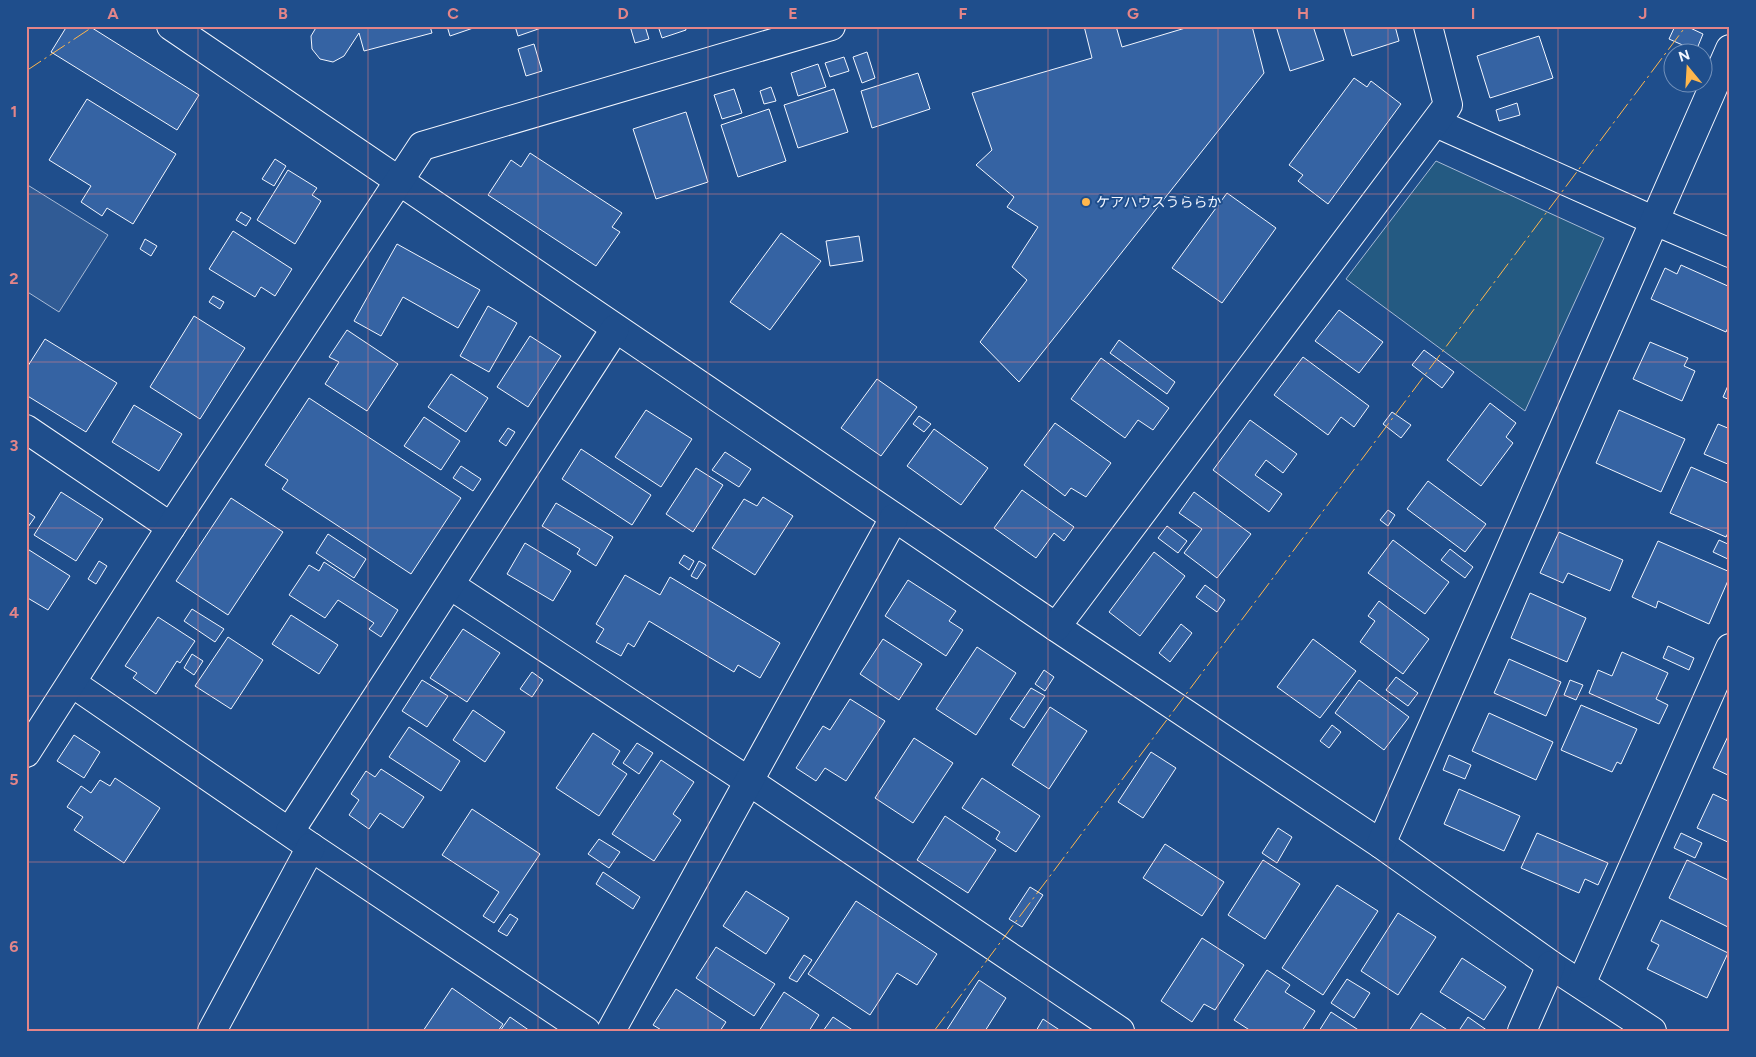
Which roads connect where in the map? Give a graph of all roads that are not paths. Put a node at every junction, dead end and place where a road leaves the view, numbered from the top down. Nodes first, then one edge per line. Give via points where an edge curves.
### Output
1 (831, 26) edge
2 (1428, 26) edge
3 (174, 27) edge
4 (784, 32) edge
5 (1730, 49) edge
6 (1436, 123) junction
7 (398, 182) junction
8 (1655, 221) junction
9 (1730, 253) edge
10 (615, 329) junction
11 (26, 430) edge
12 (894, 518) junction
13 (171, 527) junction
14 (450, 585) junction
15 (1056, 627) junction
16 (1730, 648) edge
17 (72, 683) junction
18 (26, 753) edge
19 (750, 782) junction
20 (290, 831) junction
21 (1381, 844) junction
22 (311, 847) junction
23 (1551, 965) junction
24 (1581, 984) junction
25 (212, 1031) edge
26 (586, 1031) edge
27 (611, 1031) edge
28 (1120, 1031) edge
29 (1522, 1031) edge
30 (1652, 1031) edge

1 - 4 street
2 - 6 street via 1448,105
3 - 7 street
4 - 7 street via 422,146
5 - 8 street
6 - 8 street
6 - 15 street
7 - 10 street
7 - 13 street
8 - 9 street
8 - 21 street
10 - 12 street
10 - 14 street
11 - 13 street
12 - 15 street
12 - 19 street
13 - 17 street
14 - 19 street
14 - 20 street
15 - 21 street
16 - 24 street
17 - 18 street
17 - 20 street
19 - 27 street
19 - 28 street
20 - 22 street
21 - 23 street
22 - 25 street
22 - 26 street
23 - 24 street
23 - 29 street
24 - 30 street

